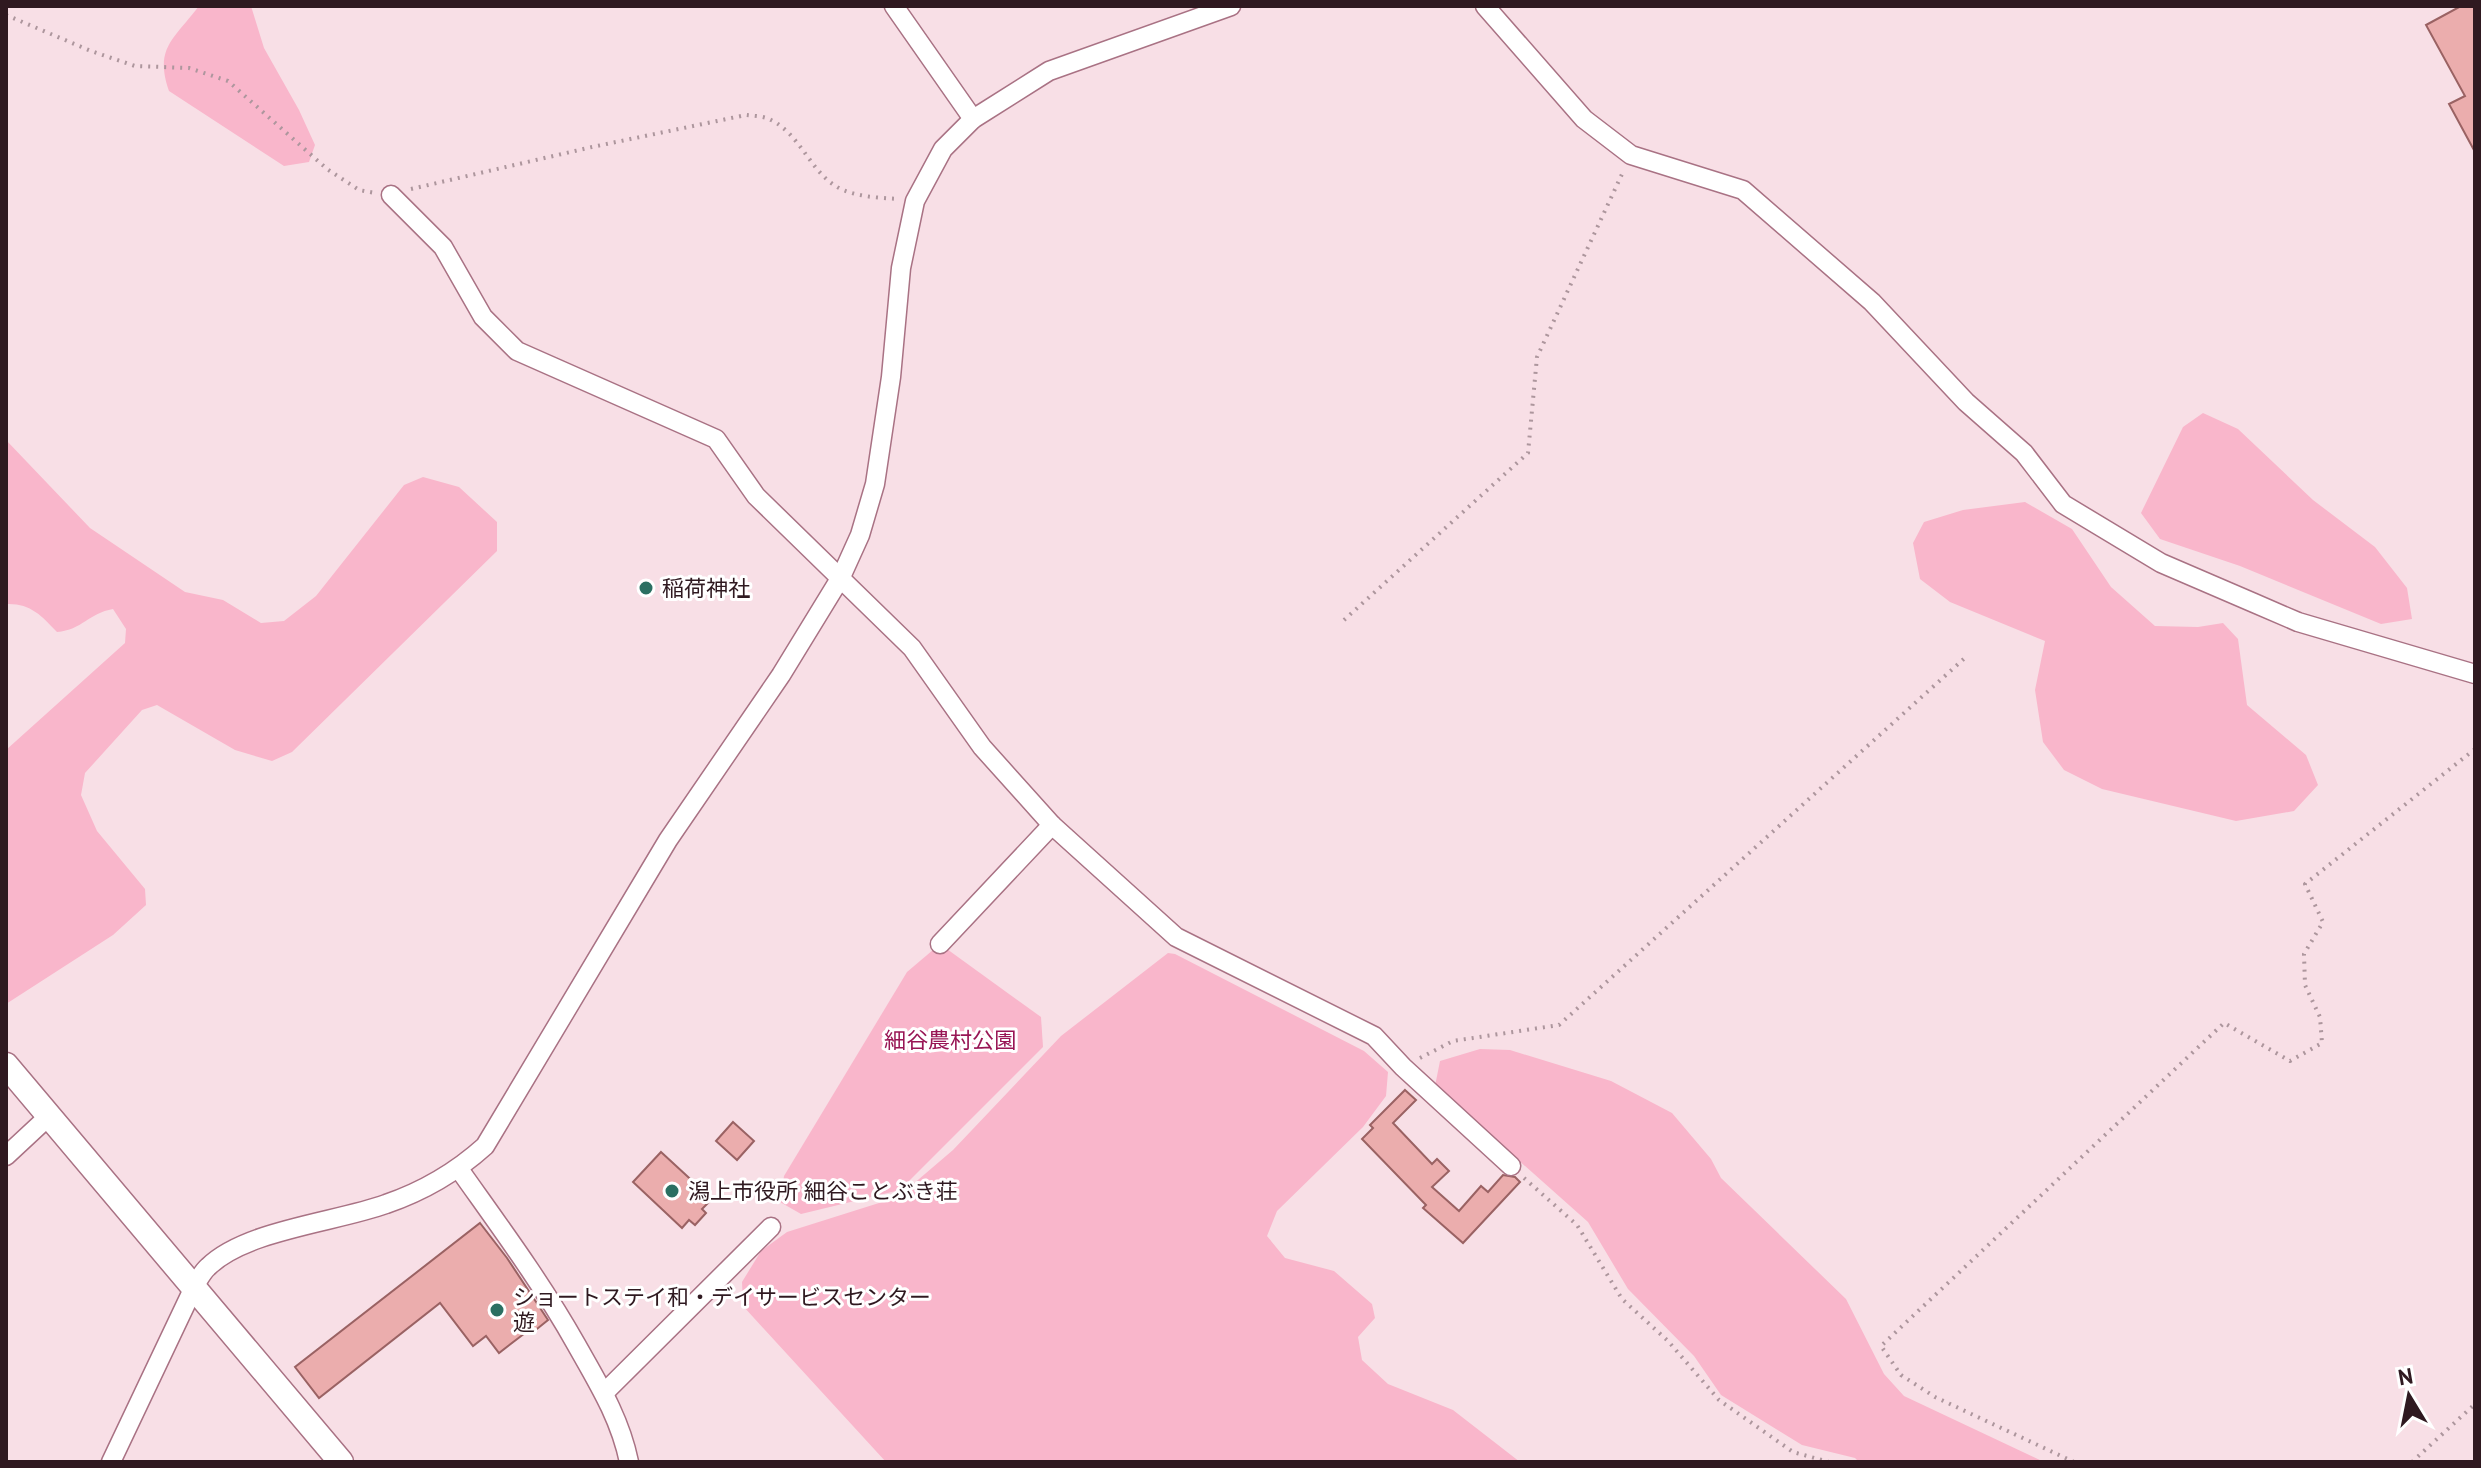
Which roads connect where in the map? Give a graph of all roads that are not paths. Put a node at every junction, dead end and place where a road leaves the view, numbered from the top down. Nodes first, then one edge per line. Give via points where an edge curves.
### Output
1 (894, 6) edge
2 (1231, 6) edge
3 (1485, 6) edge
4 (973, 119) junction
5 (391, 195) road end
6 (841, 577) junction
7 (2475, 674) edge
8 (1052, 825) junction
9 (940, 944) dead end
10 (6, 1065) edge
11 (49, 1116) junction
12 (6, 1156) edge
13 (1511, 1166) road end
14 (459, 1169) junction
15 (771, 1227) dead end
16 (194, 1287) junction
17 (605, 1392) junction
18 (111, 1462) edge
19 (341, 1462) edge
20 (629, 1462) edge

1 - 4 street
2 - 4 street via 1049,71
3 - 7 street via 1584,119 1631,155 1743,190 1872,302 1966,402 2024,453 2063,504 2161,563 2284,616
4 - 6 street via 943,149 915,201 901,268 875,484
5 - 6 street via 443,247 483,317 517,351 716,439 756,496
6 - 8 street via 912,648 982,747
6 - 14 street via 668,840 485,1146
8 - 9 street
8 - 13 street via 1176,937 1374,1036
10 - 11 street
11 - 12 street
11 - 16 street
14 - 16 street via 384,1205 237,1248 207,1267
14 - 17 street via 552,1300
15 - 17 street
16 - 18 street
16 - 19 street
17 - 20 street

